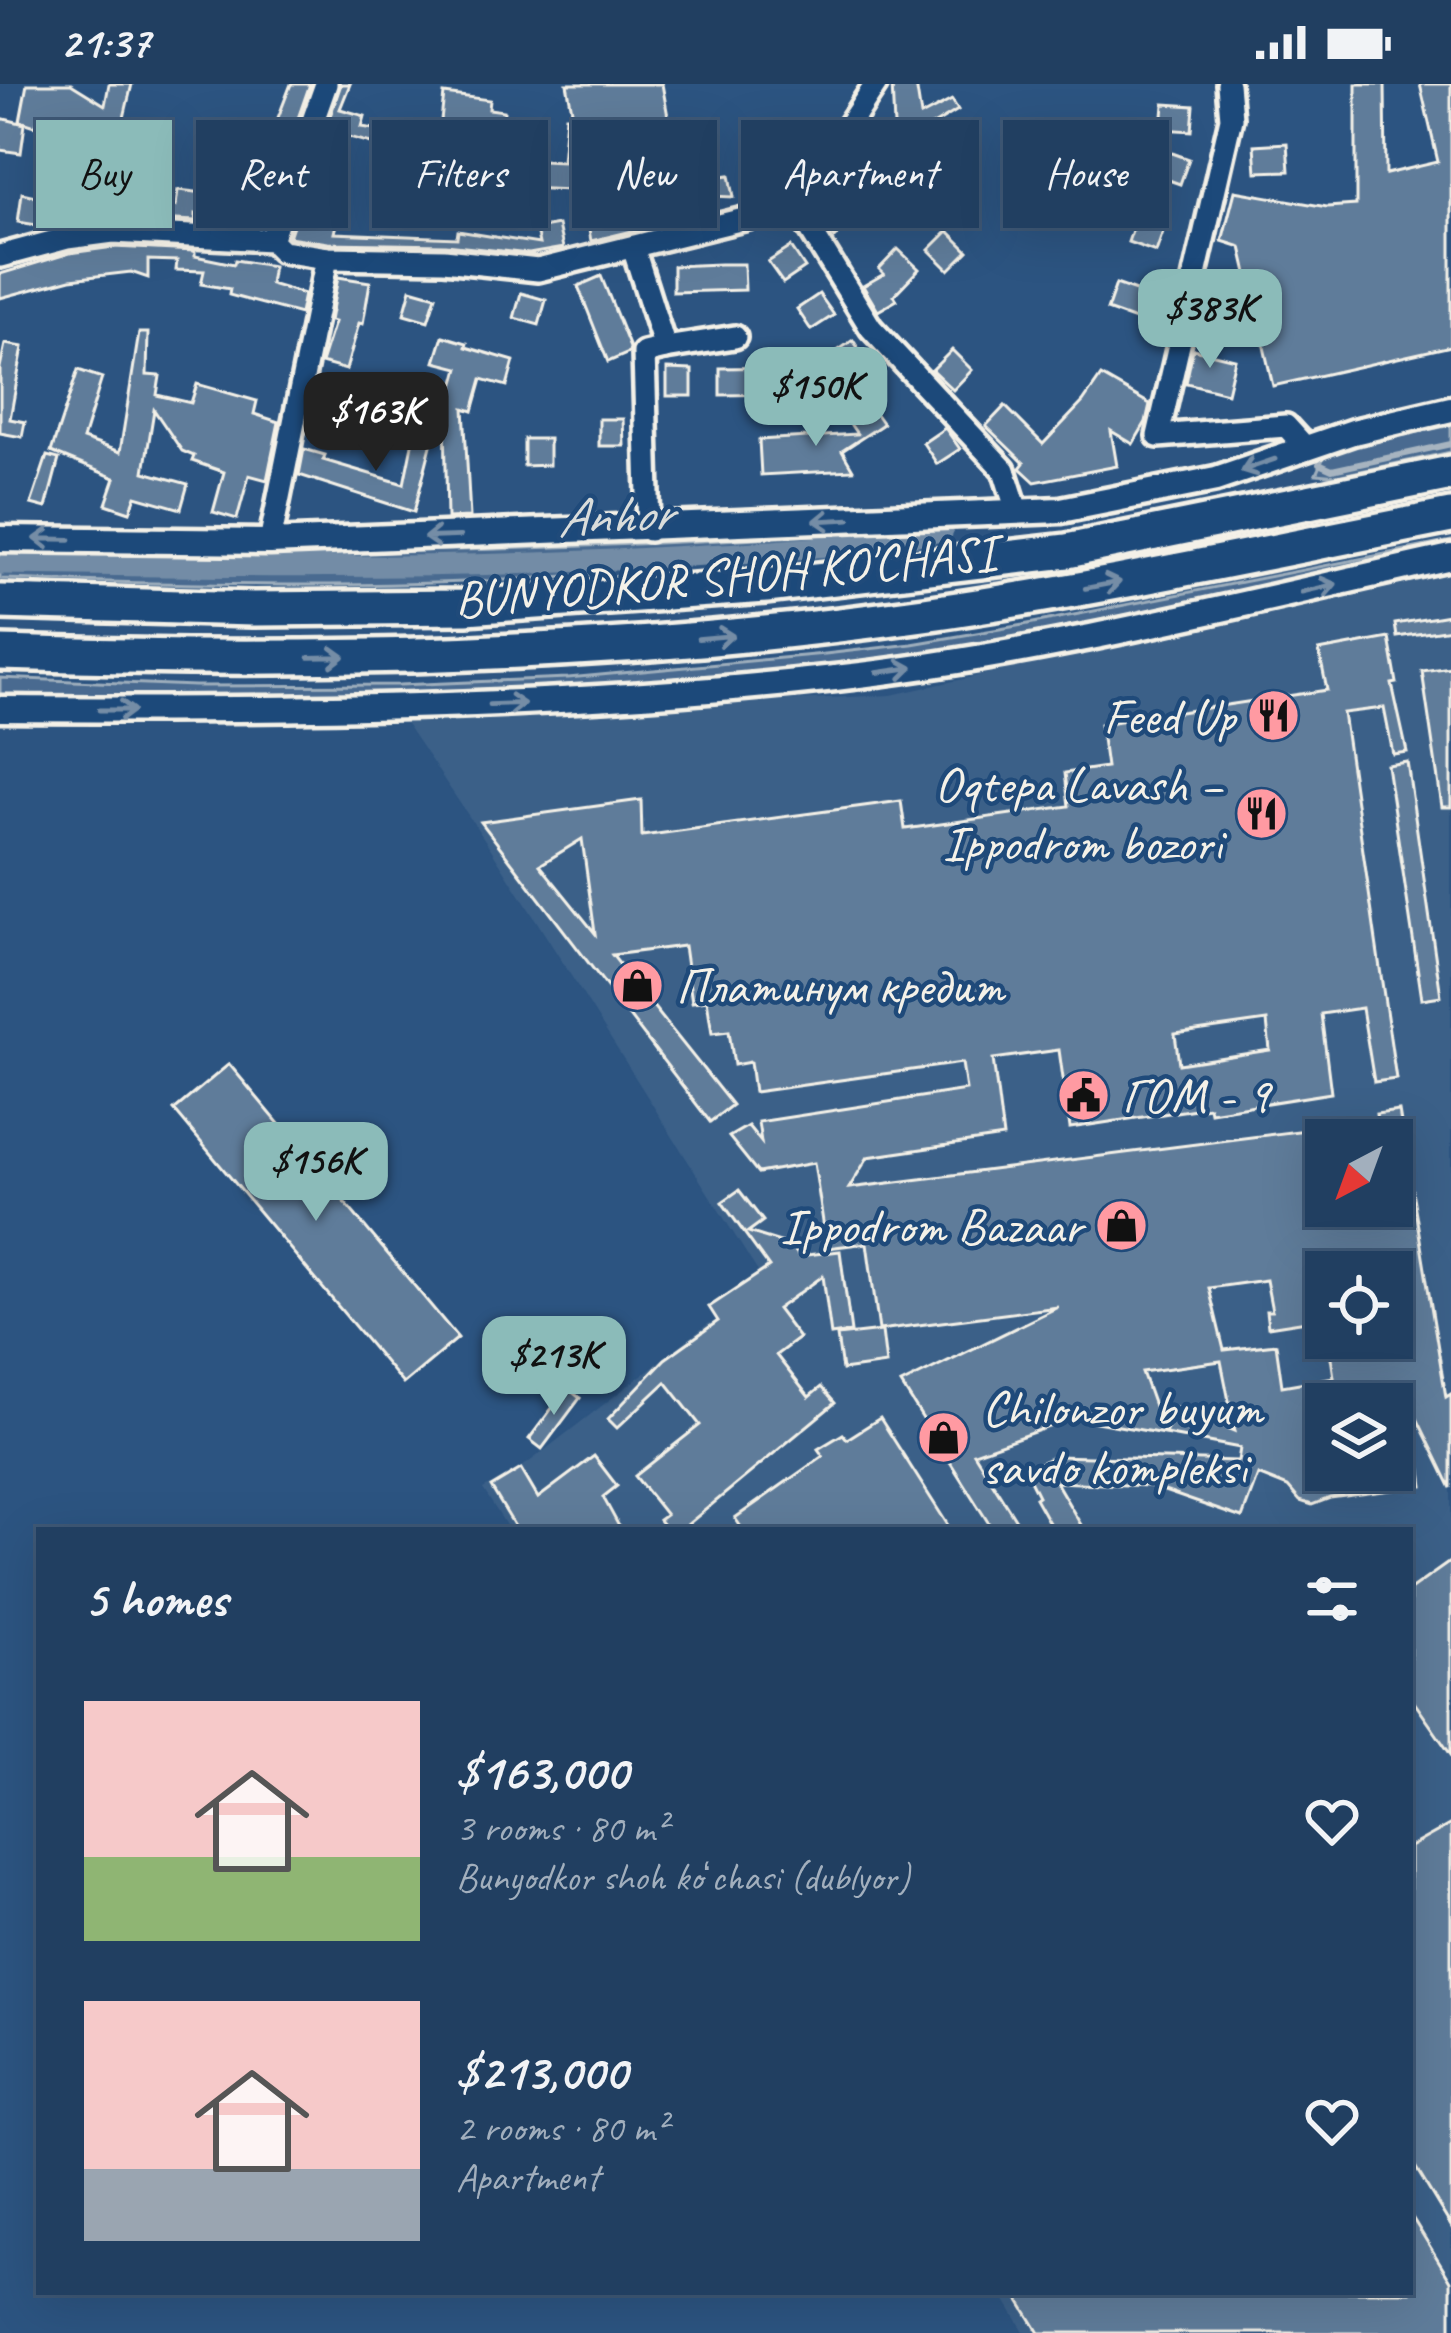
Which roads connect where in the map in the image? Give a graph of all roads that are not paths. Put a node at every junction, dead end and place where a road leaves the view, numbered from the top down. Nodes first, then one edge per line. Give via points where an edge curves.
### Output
1 (326, 84) edge
2 (876, 84) edge
3 (1228, 84) edge
4 (852, 120) edge
5 (741, 220) edge
6 (810, 228) edge
7 (271, 240) junction
8 (633, 247) junction
9 (0, 256) edge
10 (328, 258) junction
11 (735, 337) dead end
12 (665, 348) junction
13 (1451, 409) edge
14 (1306, 448) junction
15 (1451, 472) edge
16 (1017, 511) junction
17 (1451, 516) edge
18 (649, 530) junction
19 (0, 539) edge
20 (270, 542) junction
21 (1451, 557) edge
22 (0, 602) edge
23 (254, 609) junction
24 (0, 653) edge
25 (253, 658) junction
26 (0, 709) edge

1 - 7 street
2 - 4 street
3 - 14 street via 1231,118 1159,436 1286,426
5 - 8 street
6 - 16 street via 872,328 1004,470
7 - 9 street via 113,232
7 - 10 street via 282,250
8 - 10 street via 538,270
8 - 12 street
10 - 20 street
11 - 12 street
12 - 18 street via 644,352
13 - 14 street
14 -> 16 street via 1216,479
15 - 23 main road, BUNYODKOR SHOH KO'CHASI via 1067,550 920,570 549,603
16 -> 18 street
25 -> 17 main road, BUNYODKOR SHOH KO'CHASI via 545,651 878,620
18 -> 20 street
20 -> 19 street
26 -> 21 street via 586,702 838,678 1093,635
22 - 23 main road, BUNYODKOR SHOH KO'CHASI
23 - 25 main road via 274,622 277,638
24 - 25 main road, BUNYODKOR SHOH KO'CHASI

